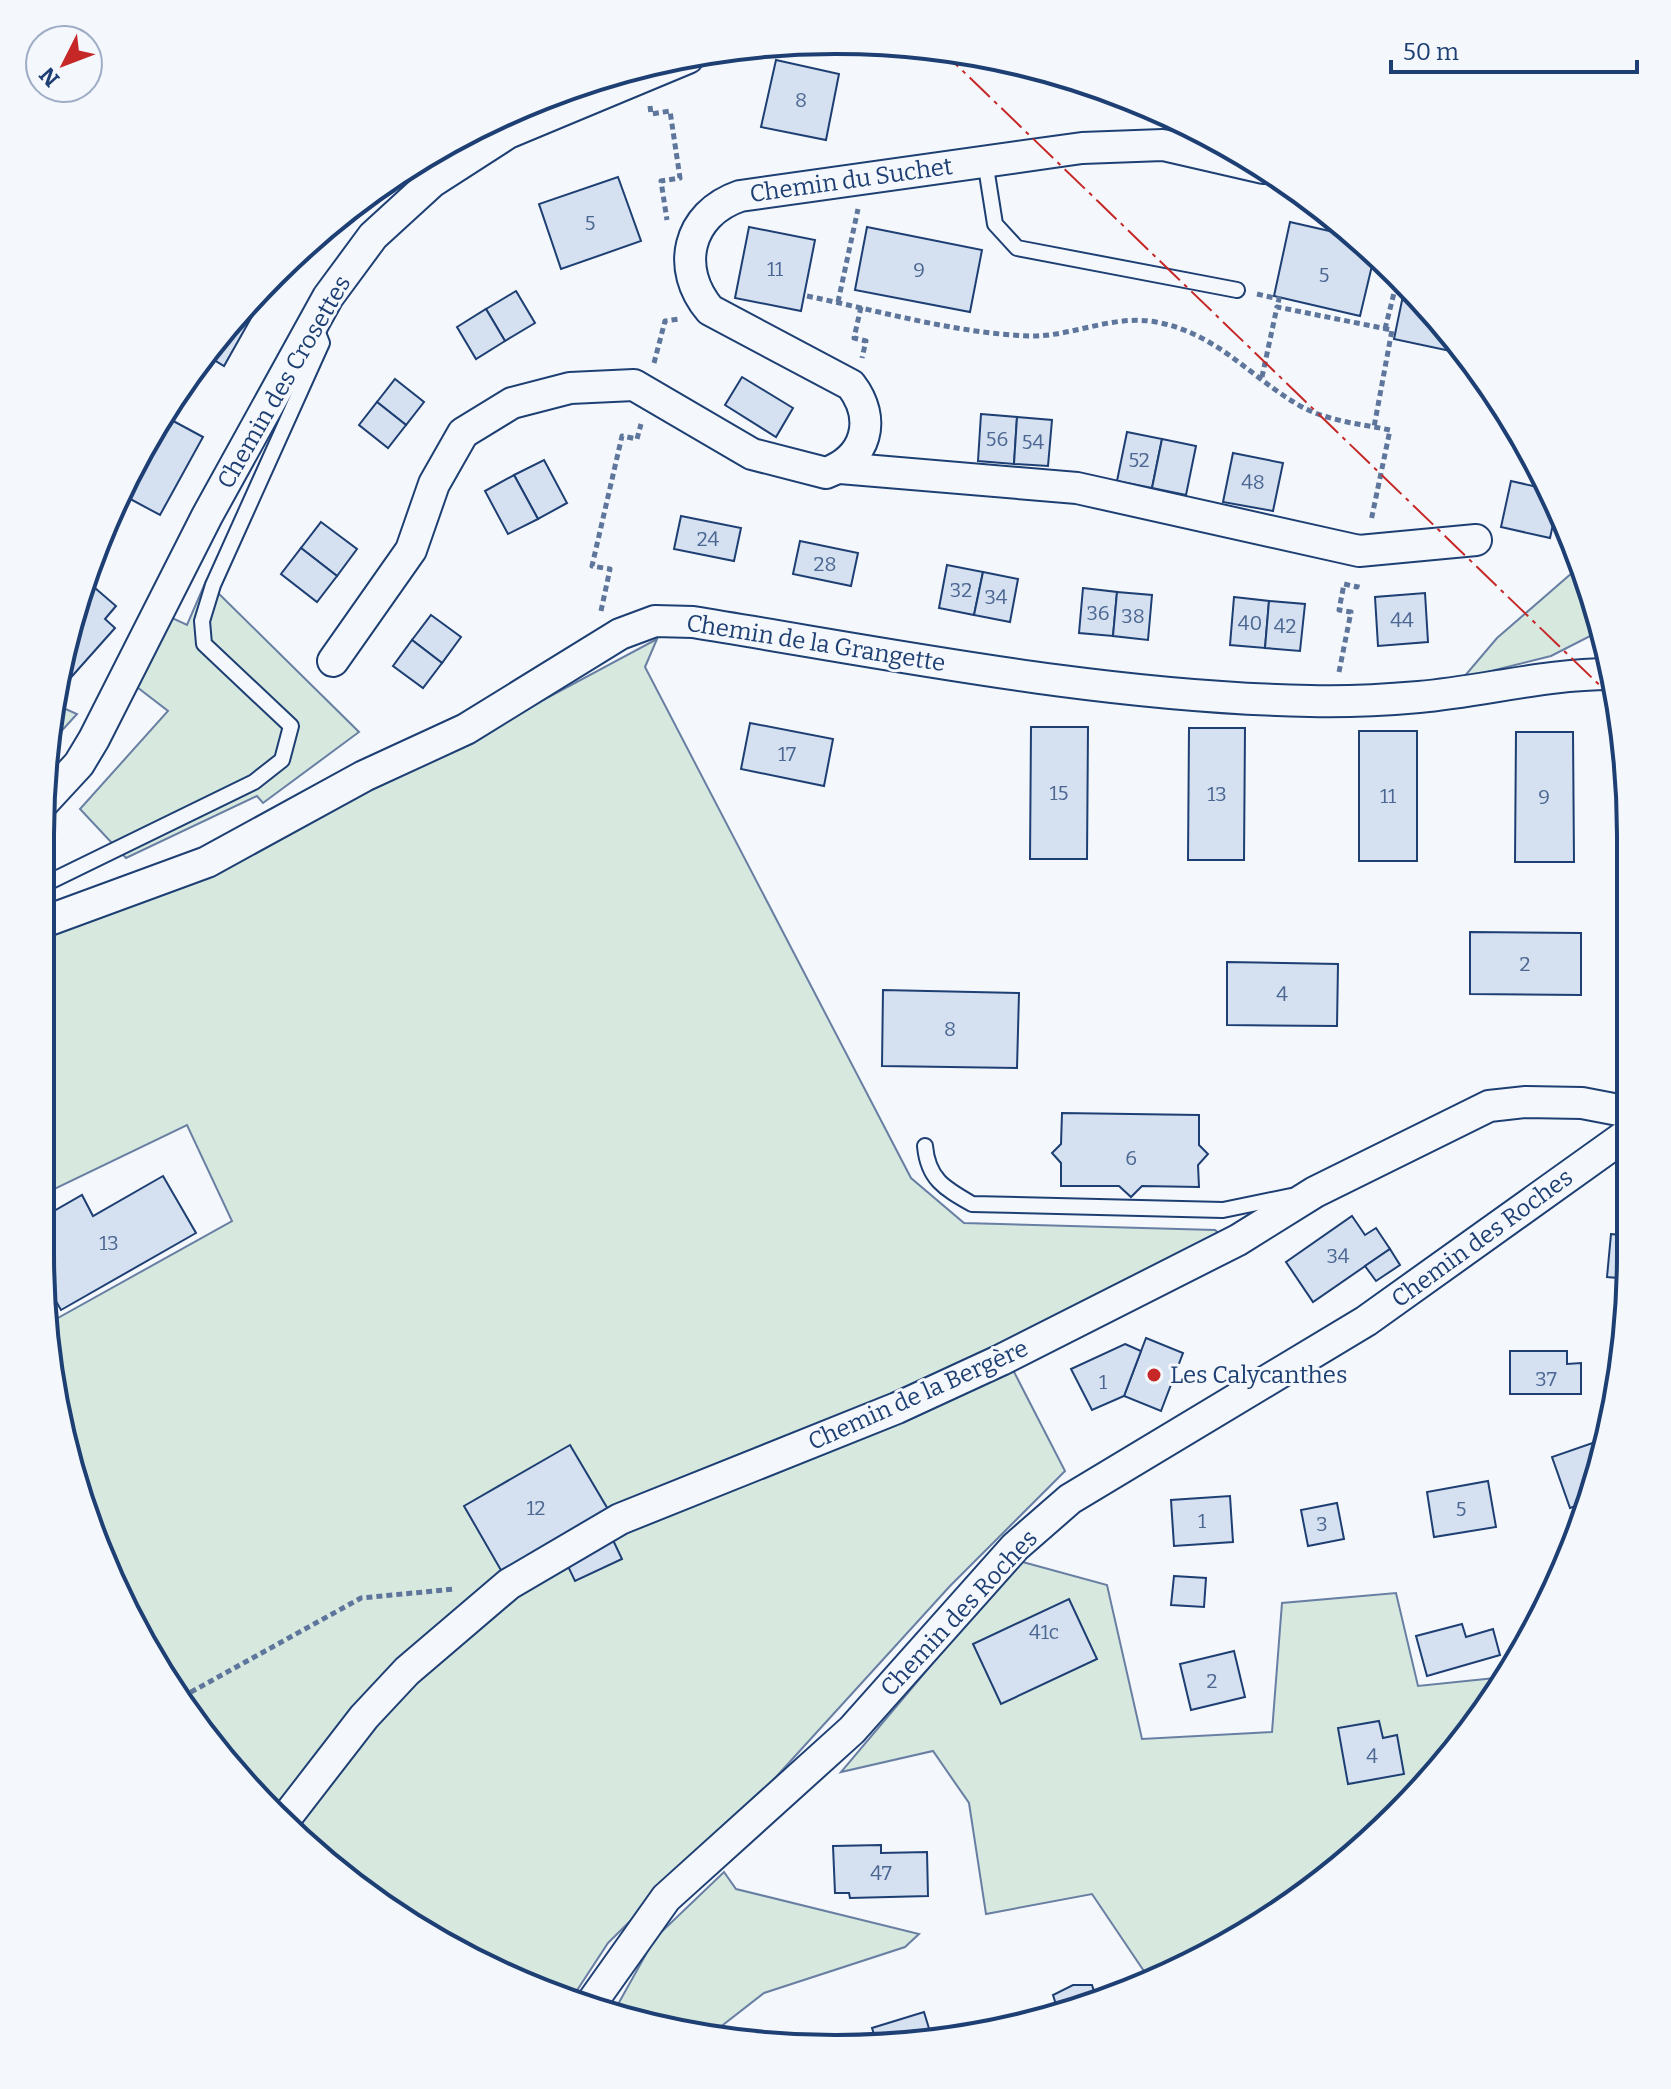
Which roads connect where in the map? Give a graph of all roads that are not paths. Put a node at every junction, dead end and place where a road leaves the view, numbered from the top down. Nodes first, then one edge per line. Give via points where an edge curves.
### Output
1 (632, 81) edge
2 (1227, 160) edge
3 (985, 161) junction
4 (1237, 290) dead end
5 (314, 324) junction
6 (840, 468) junction
7 (1476, 540) dead end
8 (333, 661) dead end
9 (1600, 674) edge
10 (56, 789) edge
11 (54, 880) edge
12 (54, 918) edge
13 (1617, 1110) edge
14 (1617, 1142) edge
15 (925, 1146) dead end
16 (1315, 1192) junction
17 (290, 1813) edge
18 (595, 1997) edge

1 - 5 street, Chemin des Crosettes via 508,133 432,182 373,236
2 - 3 street, Chemin du Suchet via 1163,145 1082,148
3 - 4 lane via 995,224 1017,248
3 - 6 street, Chemin du Suchet via 740,196 702,220 689,265 696,290 710,310 840,377 855,390 864,407 866,433 852,459
5 - 10 street, Chemin des Crosettes via 207,516 94,739
5 - 11 lane via 322,343 213,585 202,621 204,644 291,726 282,760 254,782
6 - 7 street via 1077,488 1359,551
6 - 8 street via 826,473 752,454 634,385 570,388 512,403 463,433 434,484 411,550
9 - 12 street, Chemin de la Grangette via 1419,697 1312,701 1168,693 693,622 655,621 620,634 466,729 364,776 207,862
13 - 16 street, Chemin de la Bergère via 1582,1103 1489,1106
14 - 18 street, Chemin des Roches via 1366,1321 1070,1499 1015,1547 852,1730 666,1898
15 - 16 lane via 927,1169 972,1204 1223,1210
16 - 17 street, Chemin de la Bergère via 1238,1240 1001,1360 897,1408 620,1519 509,1584 407,1671

